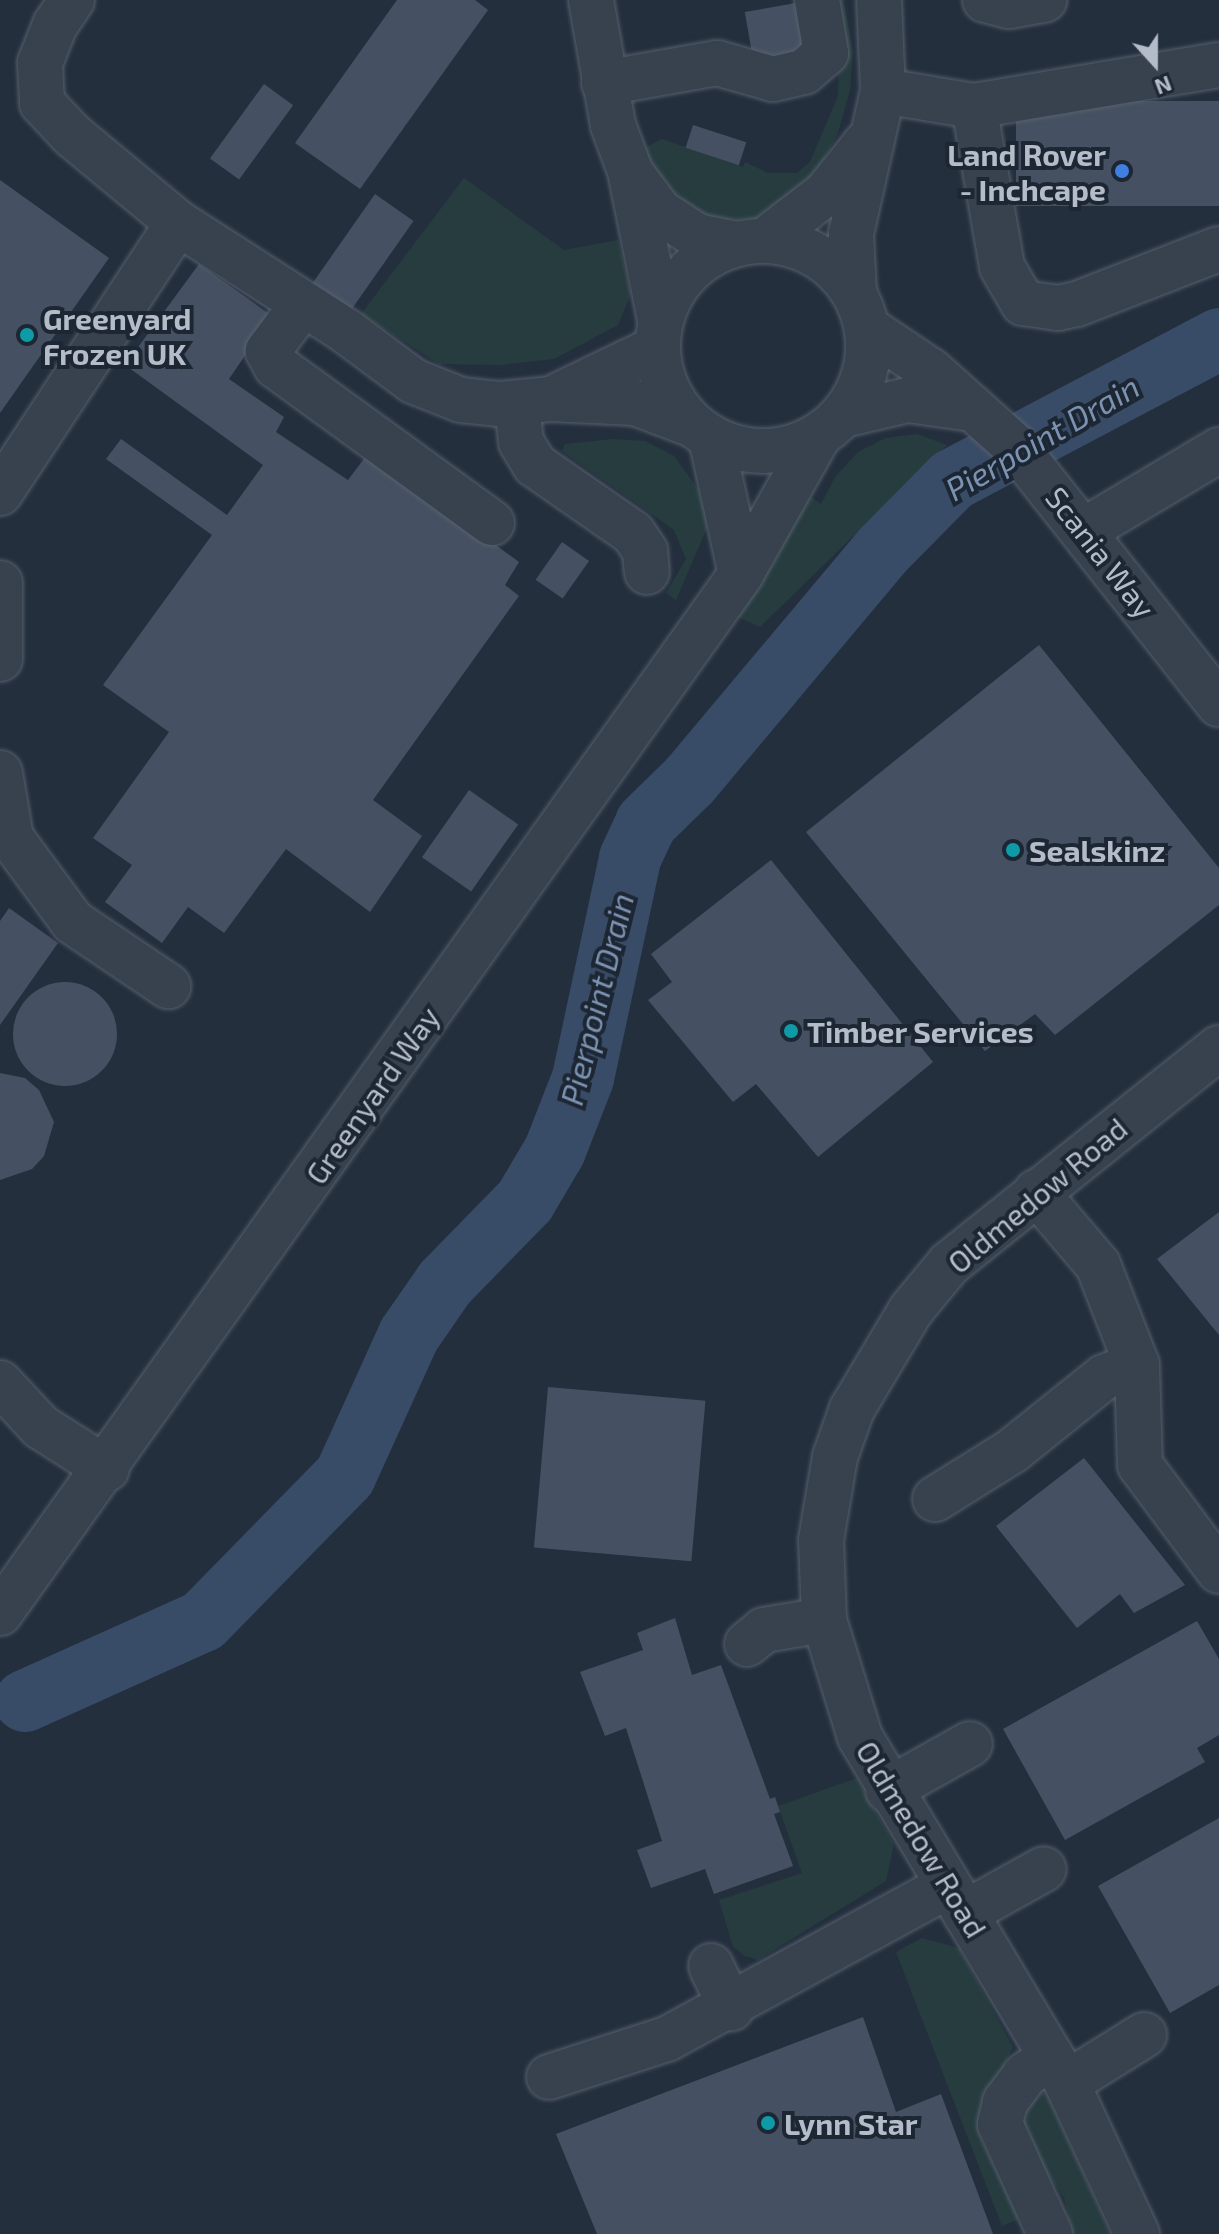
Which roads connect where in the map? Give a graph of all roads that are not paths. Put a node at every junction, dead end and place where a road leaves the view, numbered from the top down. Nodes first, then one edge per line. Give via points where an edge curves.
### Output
1 (72, 0) edge
2 (591, 0) edge
3 (817, 0) edge
4 (985, 0) edge
5 (1044, 0) edge
6 (884, 1) edge
7 (1219, 65) edge
8 (604, 83) junction
9 (883, 91) junction
10 (974, 106) junction
11 (872, 135) junction
12 (630, 171) junction
13 (178, 223) junction
14 (751, 242) junction
15 (1219, 249) edge
16 (303, 304) junction
17 (860, 310) junction
18 (658, 334) junction
19 (534, 402) junction
20 (973, 409) junction
21 (831, 425) junction
22 (701, 431) junction
23 (1219, 450) edge
24 (0, 493) edge
25 (492, 523) dead end
26 (1085, 530) junction
27 (647, 572) dead end
28 (741, 574) junction
29 (0, 583) edge
30 (0, 659) edge
31 (1219, 704) edge
32 (0, 773) edge
33 (168, 986) dead end
34 (1219, 1048) edge
35 (1036, 1192) junction
36 (1137, 1365) junction
37 (0, 1383) edge
38 (107, 1469) junction
39 (935, 1499) dead end
40 (1219, 1571) edge
41 (0, 1613) edge
42 (824, 1620) junction
43 (747, 1644) dead end
44 (970, 1744) dead end
45 (888, 1790) junction
46 (1044, 1869) dead end
47 (957, 1900) junction
48 (711, 1966) dead end
49 (731, 2008) junction
50 (1144, 2035) dead end
51 (1059, 2070) junction
52 (549, 2077) dead end
53 (1050, 2234) edge
54 (1137, 2234) edge

1 - 13 street via 40,63 42,103 72,135
2 - 8 street
3 - 8 street via 826,53 804,72 773,79 717,63
4 - 5 street via 1009,6
6 - 9 street
7 - 10 street
8 - 12 street
9 - 10 street
9 - 11 street
10 - 15 street via 1002,267 1023,303 1058,308 1077,304
11 - 14 street via 826,193
11 - 17 street via 851,234
12 - 14 street, Scania Way via 660,212 697,236
12 - 18 street
13 - 16 street
13 - 24 street
14 - 17 street, Scania Way via 808,250 830,264
14 - 18 street via 692,268 670,294
16 - 19 street via 413,381 461,400
16 - 25 street via 268,351 276,366
17 - 20 street, Scania Way
17 - 21 street via 868,359 859,389
18 - 19 street
18 - 22 street via 661,376
19 - 22 street via 635,403
19 - 27 street via 521,442 535,465 633,533 645,551
20 - 21 street via 908,400
20 - 26 street, Scania Way via 1015,446
21 - 22 street via 766,451 738,449
21 - 28 street, Greenyard Way
22 - 28 street
23 - 26 street
26 - 31 street, Scania Way
28 - 38 street, Greenyard Way
29 - 30 street
32 - 33 street via 11,838 73,922
34 - 35 street, Oldmedow Road
35 - 36 street via 1098,1265
35 - 42 street, Oldmedow Road via 949,1264 883,1350 852,1409 826,1496 821,1540
36 - 39 street via 1104,1377 1012,1451
36 - 40 street via 1140,1465
37 - 38 street via 41,1427
38 - 41 street, Greenyard Way
42 - 43 street via 764,1630
42 - 45 street, Oldmedow Road via 860,1737
44 - 45 street
45 - 47 street, Oldmedow Road
46 - 47 street
47 - 49 street
47 - 51 street, Oldmedow Road
48 - 49 street
49 - 52 street via 667,2039
50 - 51 street
51 - 53 street via 1018,2084 1005,2102 1000,2124
51 - 54 street, Oldmedow Road

